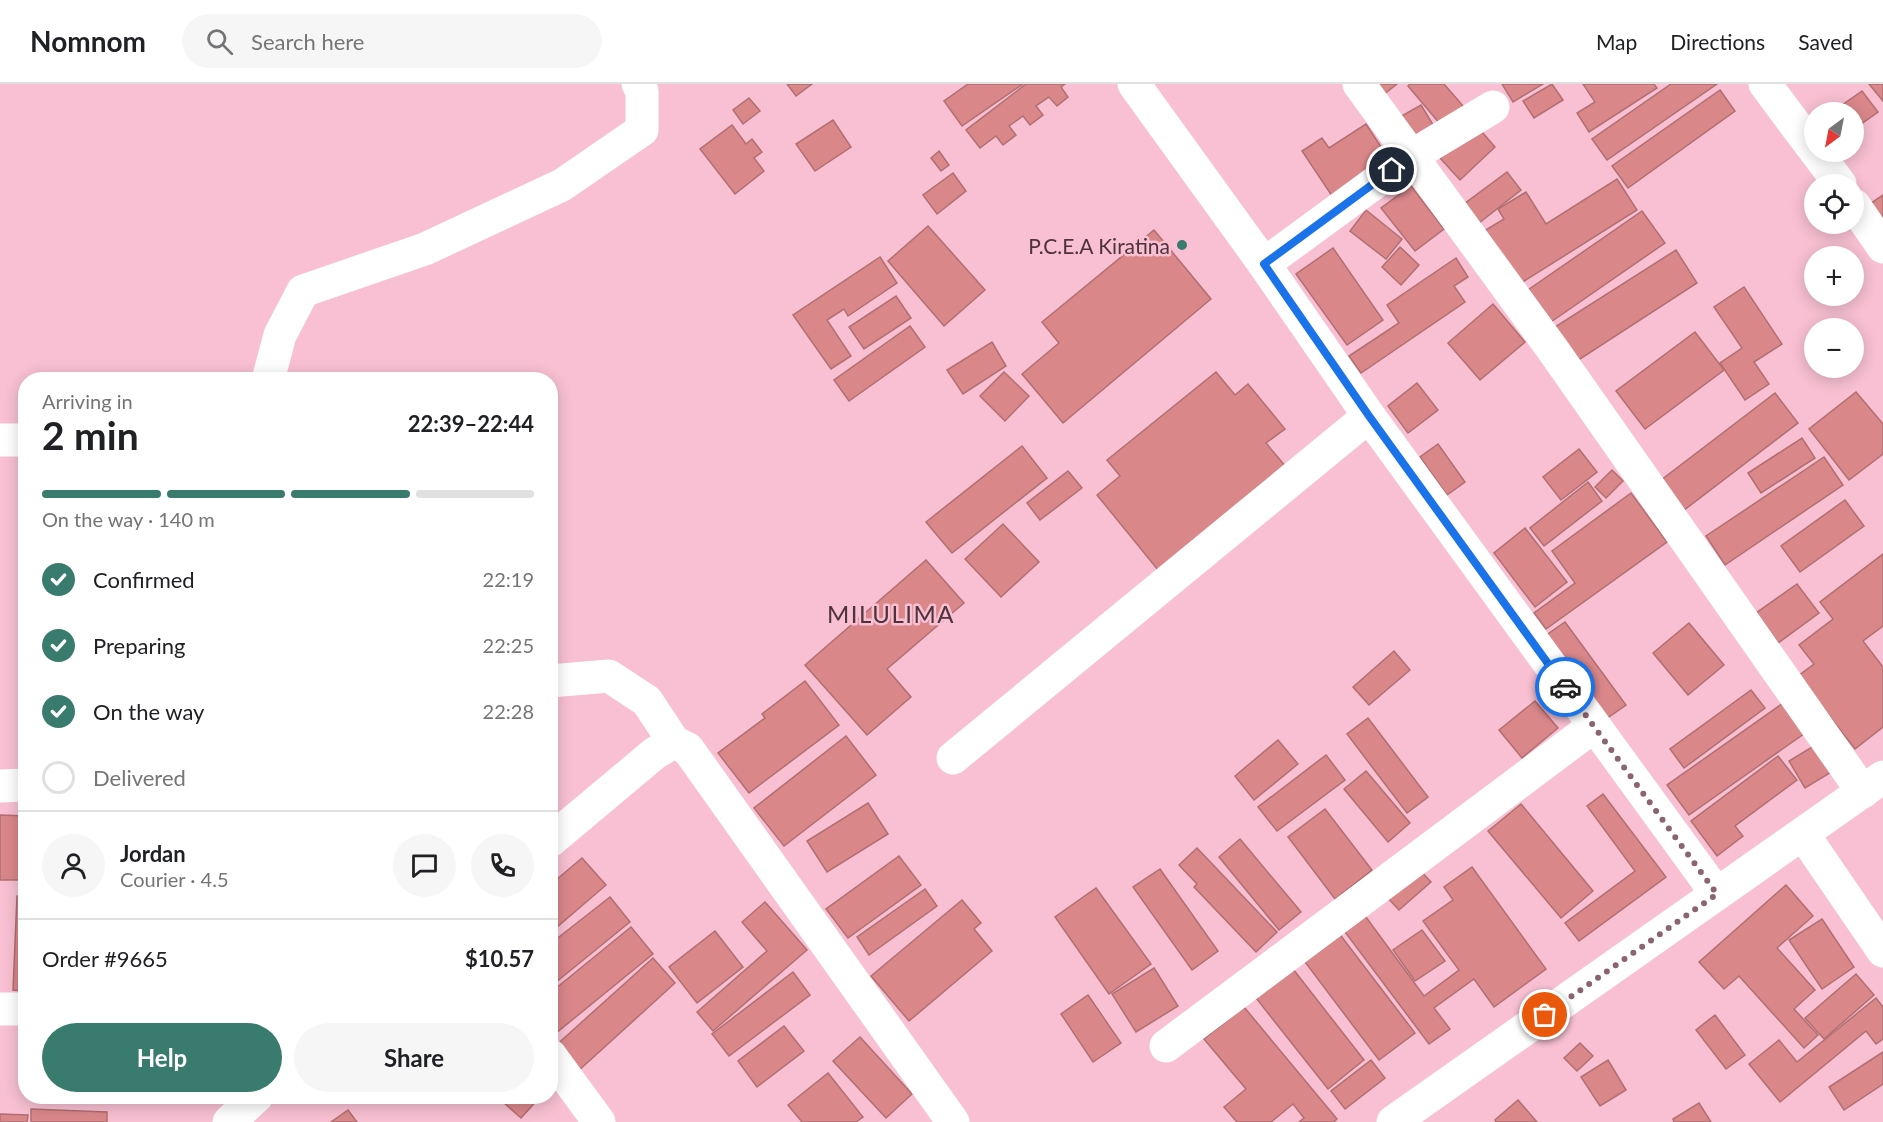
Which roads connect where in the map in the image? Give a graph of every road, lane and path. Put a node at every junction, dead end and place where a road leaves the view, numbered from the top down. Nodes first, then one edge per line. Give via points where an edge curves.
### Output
1 (638, 84) edge
2 (1134, 84) edge
3 (1359, 84) edge
4 (1765, 84) edge
5 (1493, 106) dead end
6 (1804, 136) edge
7 (1410, 157) junction
8 (1823, 162) edge
9 (1832, 174) edge
10 (1864, 219) edge
11 (1883, 247) edge
12 (1264, 264) junction
13 (270, 372) edge
14 (1369, 416) junction
15 (0, 440) edge
16 (18, 440) edge
17 (558, 680) edge
18 (1594, 726) junction
19 (674, 742) junction
20 (952, 758) dead end
21 (1873, 784) edge
22 (18, 785) edge
23 (0, 786) edge
24 (558, 834) edge
25 (1803, 834) junction
26 (1717, 894) junction
27 (1883, 951) edge
28 (18, 1008) edge
29 (0, 1009) edge
30 (1166, 1046) dead end
31 (558, 1065) edge
32 (248, 1104) edge
33 (229, 1122) edge
34 (599, 1122) edge
35 (953, 1122) edge
36 (1393, 1122) edge

1 - 13 street via 642,91 642,130 562,185 425,249 303,291 280,335
2 - 12 street
3 - 7 street
4 - 6 street
5 - 7 street
7 - 12 street
7 - 21 street
8 - 9 street
10 - 11 street
12 - 14 street
14 - 18 street
14 - 20 street
15 - 16 street
17 - 19 street via 609,676 647,701
18 - 26 street
18 - 30 street
19 - 24 street via 655,753
19 - 35 street via 688,749 702,768
21 - 25 street
22 - 23 street
25 - 26 street
25 - 27 street
26 - 36 street
28 - 29 street
31 - 34 street
32 - 33 street

